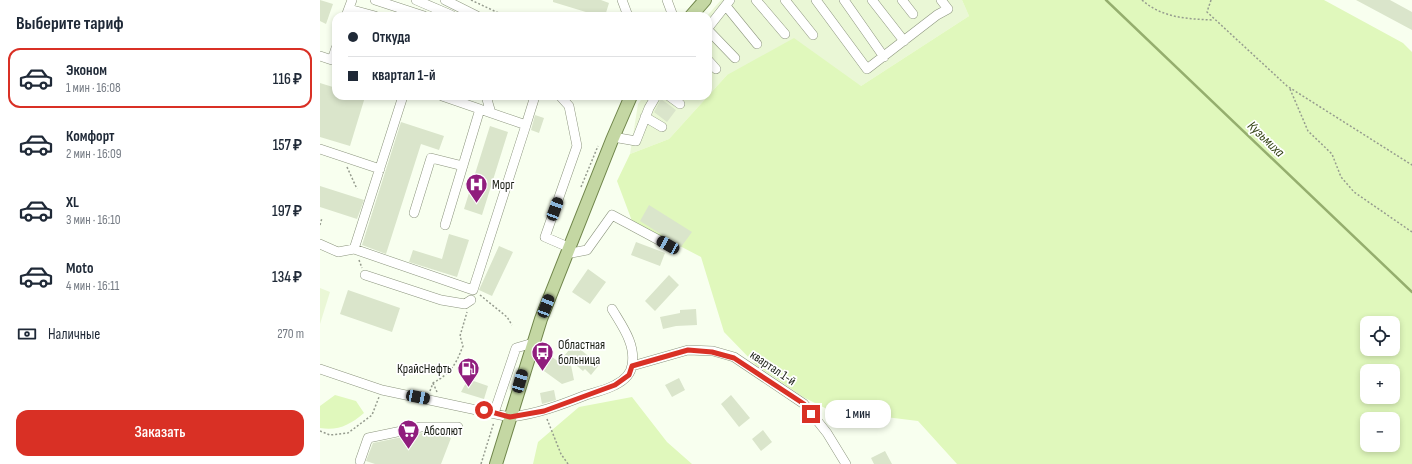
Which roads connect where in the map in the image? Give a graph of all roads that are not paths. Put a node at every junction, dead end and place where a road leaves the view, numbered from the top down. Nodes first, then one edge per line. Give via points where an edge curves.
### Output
1 (375, 0) edge
2 (416, 0) edge
3 (445, 0) edge
4 (622, 0) edge
5 (667, 0) edge
6 (705, 0) edge
7 (756, 0) edge
8 (785, 0) edge
9 (816, 0) edge
10 (844, 0) edge
11 (872, 0) edge
12 (902, 0) edge
13 (941, 0) edge
14 (728, 3) edge
15 (457, 6) junction
16 (349, 8) edge
17 (362, 12) edge
18 (412, 12) edge
19 (444, 12) edge
20 (453, 12) edge
21 (469, 12) edge
22 (626, 12) edge
23 (672, 12) edge
24 (694, 12) edge
25 (913, 14) dead end
26 (712, 24) edge
27 (712, 33) edge
28 (784, 34) dead end
29 (813, 35) dead end
30 (904, 41) junction
31 (757, 44) dead end
32 (320, 56) edge
33 (884, 56) junction
34 (734, 58) dead end
35 (332, 60) edge
36 (712, 64) edge
37 (716, 69) dead end
38 (401, 100) edge
39 (454, 100) edge
40 (487, 100) edge
41 (534, 100) edge
42 (564, 100) edge
43 (628, 100) edge
44 (654, 100) edge
45 (674, 100) edge
46 (680, 104) dead end
47 (480, 109) junction
48 (491, 113) junction
49 (646, 117) junction
50 (526, 125) junction
51 (662, 127) dead end
52 (613, 137) junction
53 (320, 149) edge
54 (463, 166) junction
55 (380, 169) junction
56 (414, 212) dead end
57 (445, 225) dead end
58 (320, 244) edge
59 (668, 245) dead end
60 (354, 249) junction
61 (567, 251) junction
62 (365, 275) road end
63 (471, 300) road end
64 (612, 309) dead end
65 (533, 342) junction
66 (632, 366) junction
67 (320, 369) edge
68 (494, 416) junction
69 (510, 417) junction
70 (458, 427) dead end
71 (360, 461) dead end
72 (496, 464) edge
73 (846, 464) edge

1 - 18 street
2 - 19 street
3 - 15 street
4 - 22 street
5 - 23 street
6 - 24 main road
7 - 28 street
8 - 29 street
9 - 33 street via 867,69
10 - 33 street
11 - 30 street
12 - 25 street
13 - 30 street via 948,9
14 - 26 street
14 - 31 street
15 - 20 street
15 - 21 street
16 - 17 street
27 - 34 street
30 - 33 street
32 - 35 street
36 - 37 street
38 - 55 street
39 - 47 street
40 - 48 street
41 - 50 street
42 - 61 street via 569,106 577,146 545,237
43 - 52 main road
44 - 49 street
45 - 46 street
47 - 48 street
47 - 54 street
48 - 50 street
49 - 51 street
49 - 52 street via 636,141
50 - 60 street via 473,290
52 - 61 main road
53 - 55 street
54 - 56 street via 432,158
54 - 57 street
55 - 60 street
58 - 60 street via 338,252
59 - 61 street via 612,214 586,250
61 - 65 main road
62 - 63 street via 441,300 465,304
64 - 66 street via 628,337 633,353
65 - 68 street via 516,348
65 - 69 main road
66 - 69 street via 629,375 615,385 544,411
66 - 73 street, квартал 1-й via 688,350 712,352 734,358 804,404 827,433
67 - 68 street via 382,390 430,399
68 - 69 street
69 - 72 main road
70 - 71 street via 421,427 368,438

